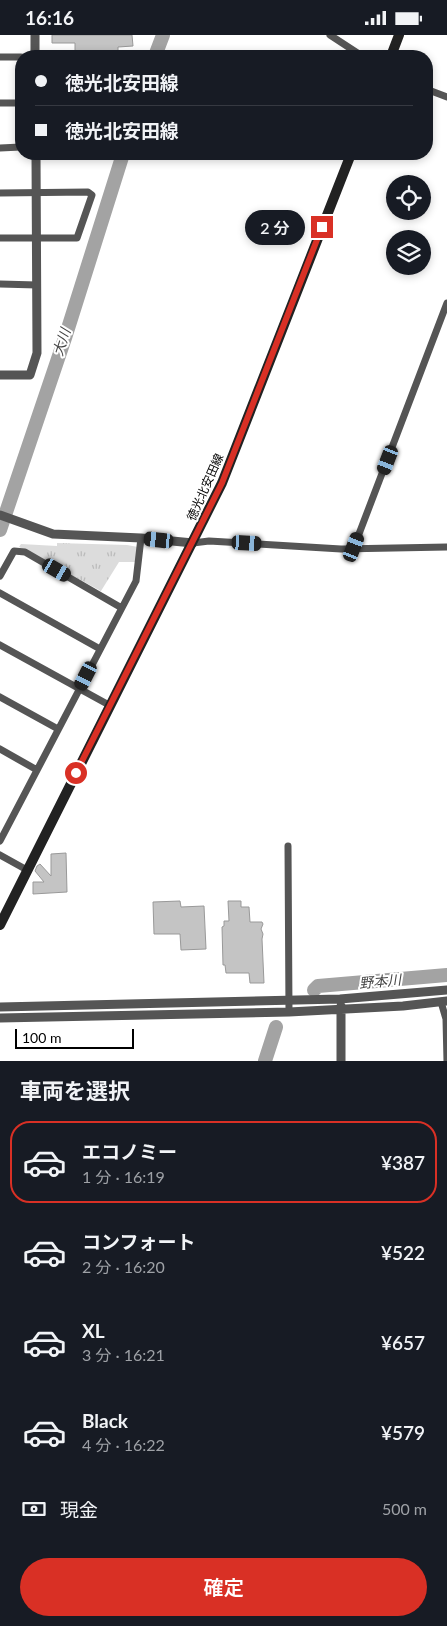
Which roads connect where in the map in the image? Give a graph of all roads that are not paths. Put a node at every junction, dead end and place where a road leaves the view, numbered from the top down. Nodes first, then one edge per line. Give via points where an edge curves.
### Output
1 (35, 35) edge
2 (330, 35) edge
3 (399, 35) edge
4 (35, 50) edge
5 (353, 50) edge
6 (393, 50) edge
7 (0, 57) edge
8 (15, 57) edge
9 (433, 92) edge
10 (447, 97) edge
11 (0, 103) edge
12 (15, 103) edge
13 (0, 147) edge
14 (15, 147) edge
15 (36, 160) edge
16 (349, 160) edge
17 (37, 192) junction
18 (0, 193) edge
19 (38, 237) junction
20 (0, 238) edge
21 (0, 285) edge
22 (38, 285) junction
23 (447, 303) edge
24 (0, 375) edge
25 (0, 515) edge
26 (141, 538) junction
27 (193, 543) junction
28 (354, 547) junction
29 (447, 547) edge
30 (0, 575) edge
31 (0, 593) edge
32 (120, 607) junction
33 (0, 645) edge
34 (100, 649) junction
35 (79, 689) junction
36 (0, 697) edge
37 (109, 705) junction
38 (58, 729) junction
39 (0, 749) edge
40 (37, 770) junction
41 (0, 841) edge
42 (288, 846) dead end
43 (0, 855) edge
44 (27, 870) junction
45 (0, 925) edge
46 (447, 990) edge
47 (340, 999) junction
48 (290, 1000) junction
49 (444, 1002) edge
50 (0, 1007) edge
51 (341, 1010) junction
52 (289, 1012) junction
53 (0, 1019) edge
54 (341, 1061) edge
55 (447, 1061) edge

1 - 4 street
2 - 5 street
3 - 6 main road
7 - 8 street
9 - 10 street
11 - 12 street
13 - 14 street
15 - 17 street
16 - 27 main road, 徳光北安田線 via 222,483
17 - 18 street
17 - 19 street
17 - 19 street via 88,192 92,195 77,237
19 - 20 street
19 - 22 street
21 - 22 street
22 - 24 street via 37,353 30,375
23 - 28 street
25 - 26 street via 53,534
26 - 27 street
26 - 32 street via 136,581
27 - 28 street
27 - 37 main road, 徳光北安田線
28 - 29 street
30 - 32 street via 14,551 25,552
31 - 34 street
32 - 34 street
33 - 35 street
34 - 35 street
35 - 37 street
35 - 38 street
36 - 38 street
37 - 44 main road, 徳光北安田線
38 - 40 street
39 - 40 street
40 - 41 street
42 - 48 street
43 - 44 street
44 - 45 main road, 徳光北安田線
46 - 47 street
47 - 48 street
47 - 51 street
48 - 50 street
48 - 52 street
49 - 51 street
49 - 55 street
51 - 52 street
51 - 54 street
52 - 53 street

